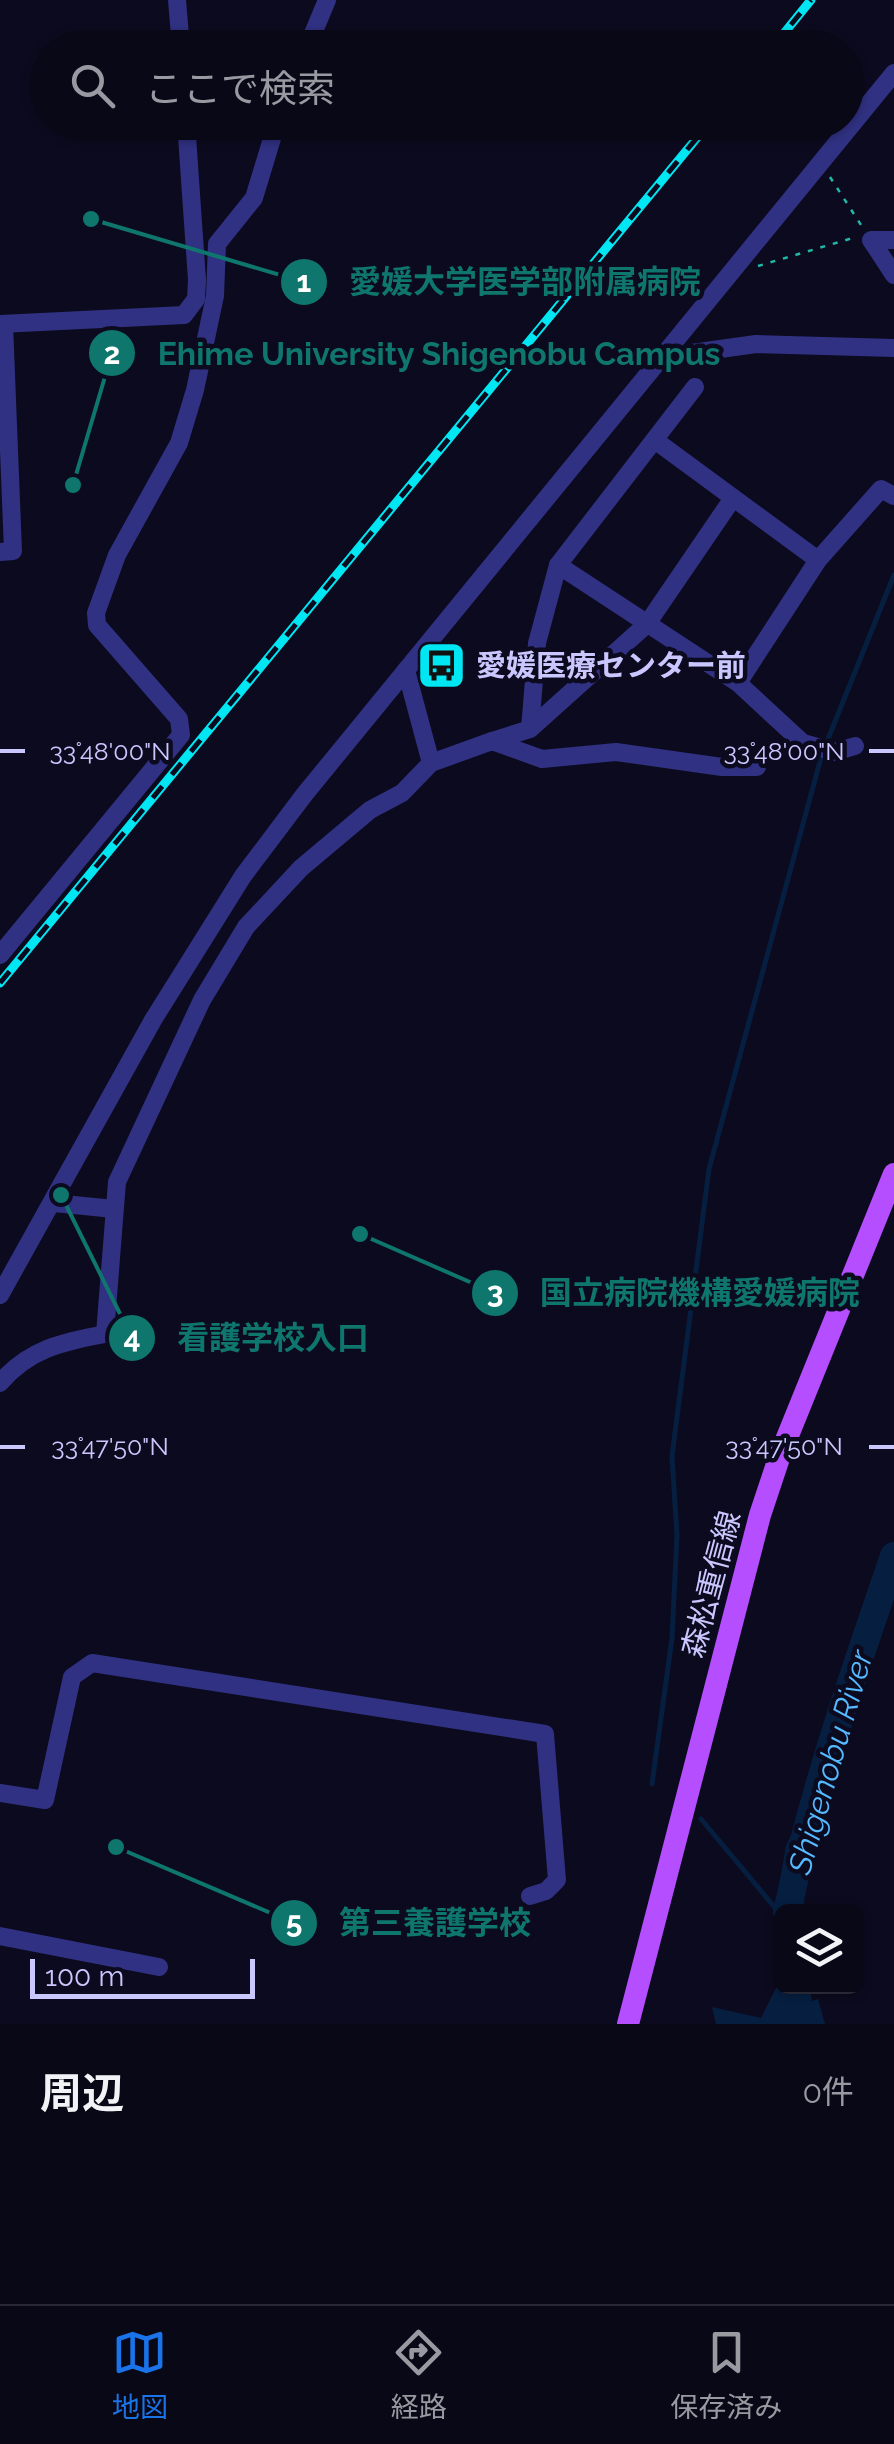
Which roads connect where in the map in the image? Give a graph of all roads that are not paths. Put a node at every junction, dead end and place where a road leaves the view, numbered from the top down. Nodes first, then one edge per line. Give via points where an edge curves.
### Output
1 (177, 0) edge
2 (327, 0) edge
3 (180, 30) edge
4 (315, 30) edge
5 (894, 73) edge
6 (864, 110) edge
7 (187, 140) edge
8 (272, 140) edge
9 (840, 140) edge
10 (894, 240) edge
11 (894, 274) edge
12 (2, 324) edge
13 (894, 348) edge
14 (663, 356) junction
15 (695, 387) dead end
16 (656, 441) junction
17 (894, 496) edge
18 (733, 498) junction
19 (0, 552) edge
20 (818, 560) junction
21 (558, 565) junction
22 (647, 624) junction
23 (406, 670) junction
24 (738, 684) junction
25 (530, 729) junction
26 (492, 740) junction
27 (855, 746) dead end
28 (431, 763) junction
29 (757, 767) dead end
30 (0, 955) edge
31 (894, 1174) edge
32 (54, 1203) junction
33 (114, 1209) junction
34 (0, 1295) edge
35 (0, 1383) edge
36 (0, 1793) edge
37 (530, 1896) dead end
38 (0, 1936) edge
39 (159, 1968) dead end
40 (628, 2024) edge

1 - 3 street
2 - 4 street
5 - 6 street
7 - 12 street via 198,280 196,299 184,315
8 - 30 street via 254,198 217,244 212,309 179,443 117,555 96,613 97,625 180,719 182,735
9 - 14 street
10 - 11 street via 871,240
12 - 19 street via 14,552
13 - 14 street via 756,344
14 - 23 street
15 - 16 street
16 - 18 street
16 - 21 street
17 - 20 street via 881,489
18 - 20 street
18 - 22 street
20 - 24 street
21 - 22 street
21 - 25 street via 537,643
22 - 24 street
22 - 25 street
23 - 28 street
23 - 32 street via 243,876
24 - 27 street via 803,743 835,752
25 - 26 street
26 - 28 street
26 - 29 street via 542,759 616,752
28 - 33 street via 402,793 370,810 301,868 246,927 153,1100 117,1182
31 - 40 main road, 森松重信線 via 760,1514
32 - 33 street
32 - 34 street
33 - 35 street via 105,1334 66,1341 17,1362
36 - 37 street via 45,1800 72,1677 92,1662 545,1734 558,1880
38 - 39 street

